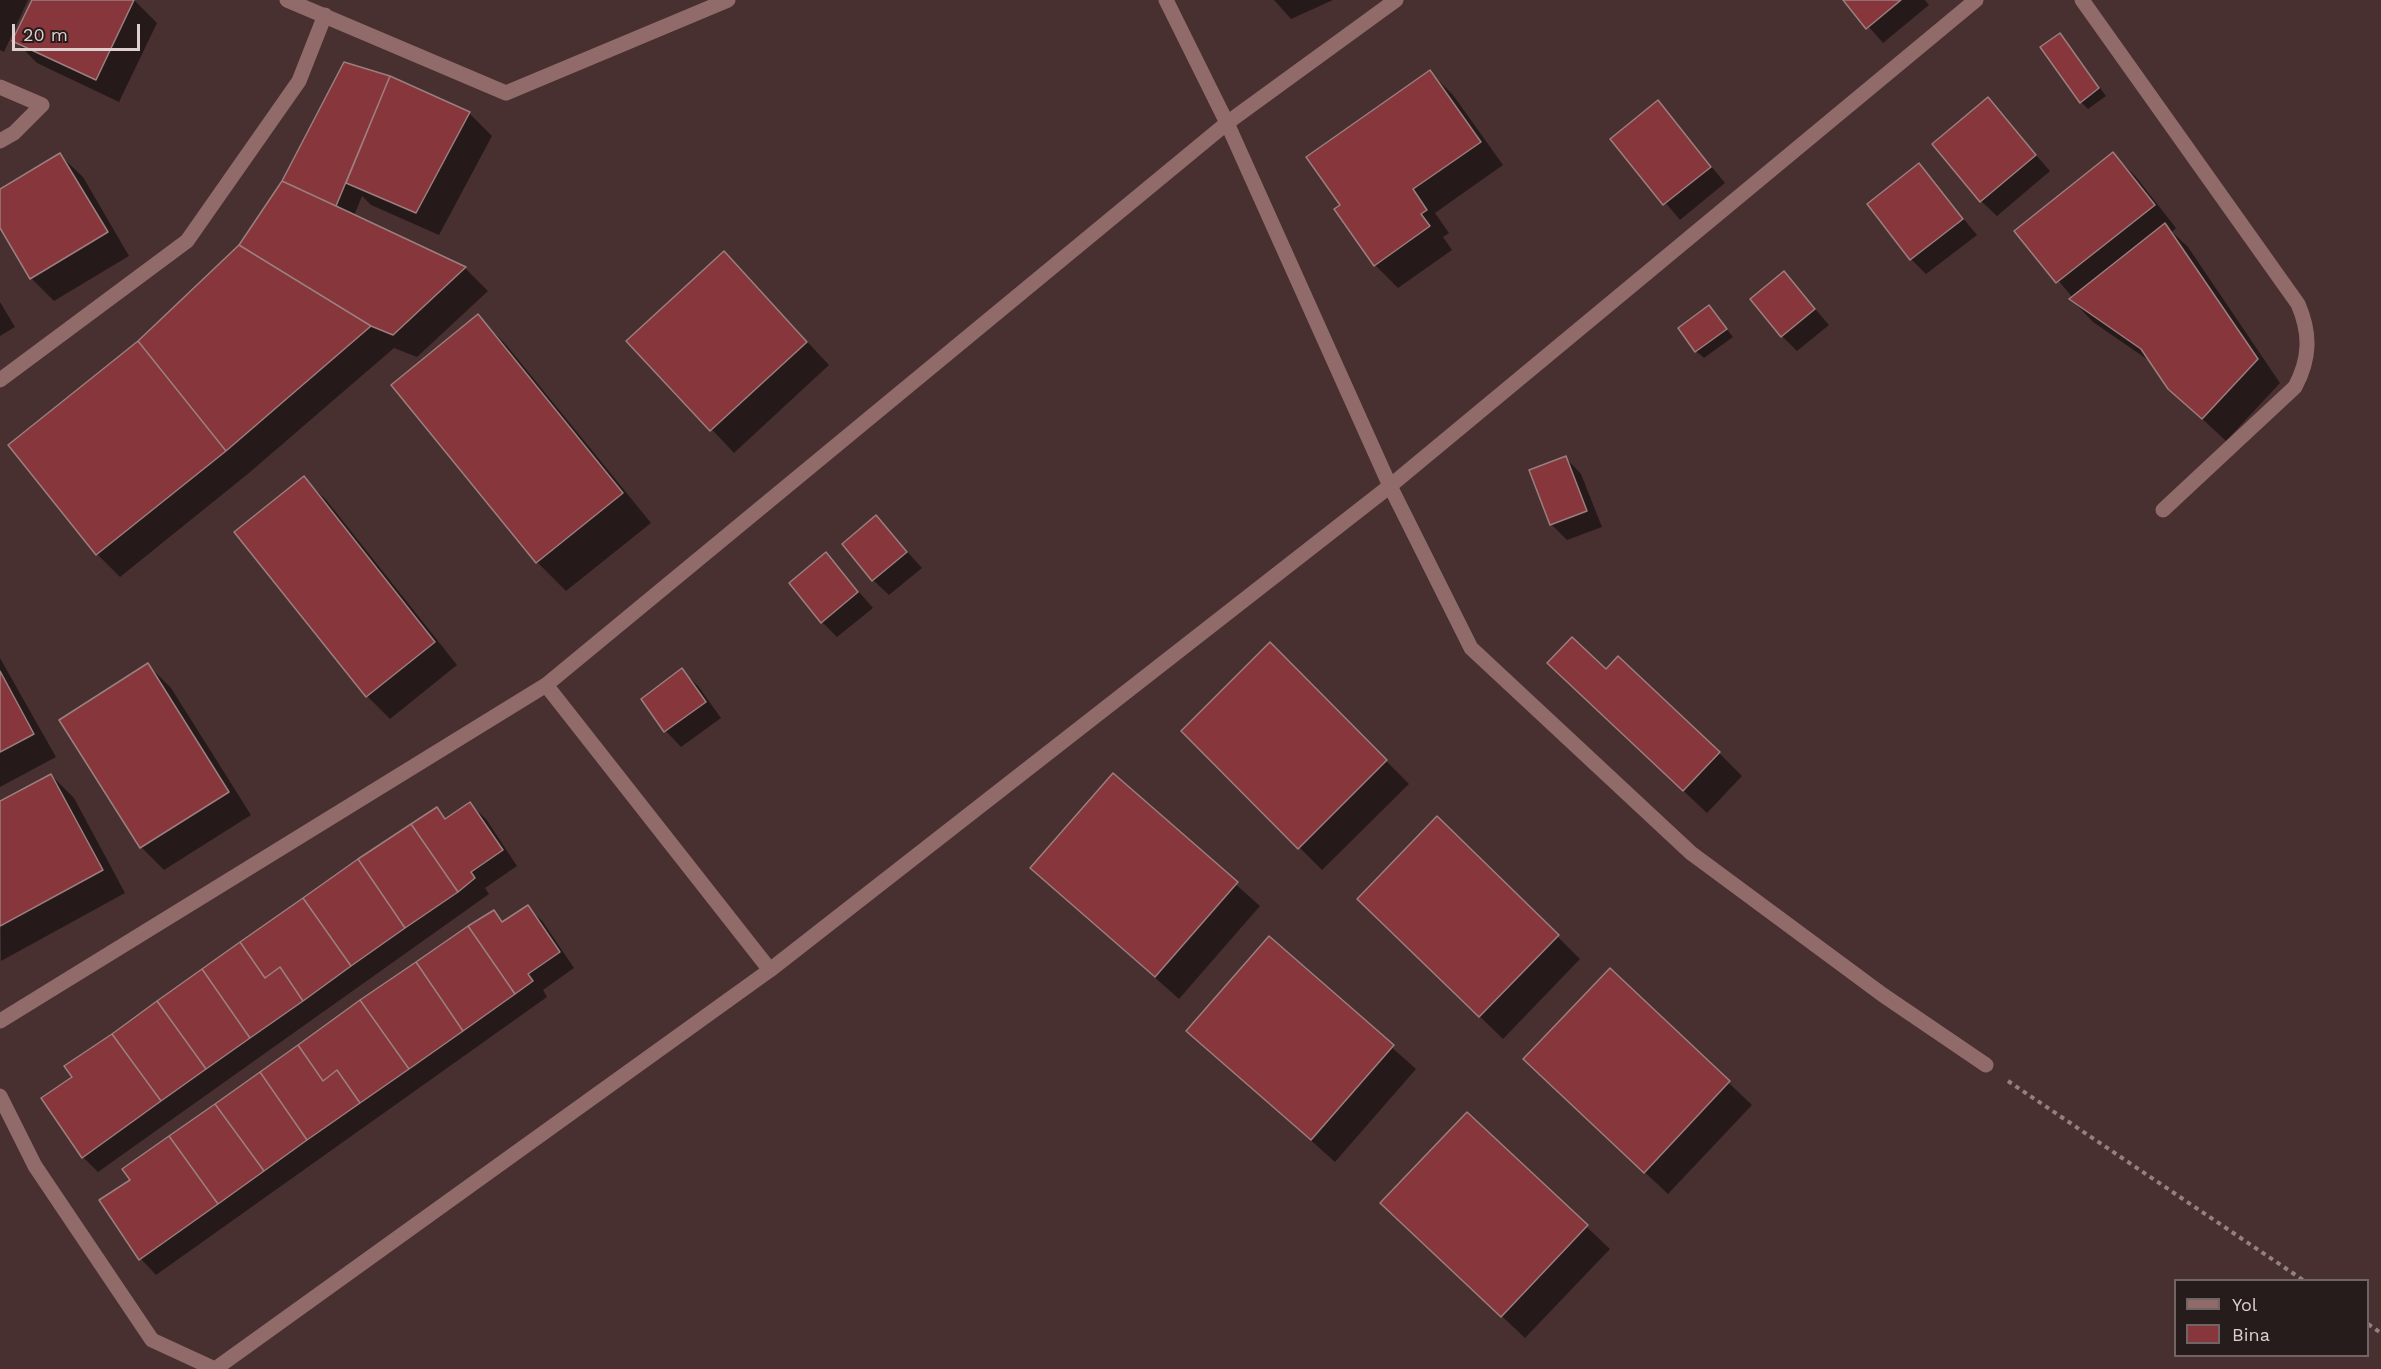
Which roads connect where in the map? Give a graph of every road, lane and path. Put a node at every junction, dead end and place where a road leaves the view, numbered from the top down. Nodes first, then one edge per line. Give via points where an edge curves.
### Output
1 (287, 0) edge
2 (728, 0) edge
3 (1166, 0) edge
4 (1396, 0) edge
5 (1976, 0) edge
6 (2082, 0) edge
7 (325, 15) junction
8 (0, 87) edge
9 (1227, 123) junction
10 (0, 141) edge
11 (0, 380) edge
12 (1389, 486) junction
13 (2163, 510) dead end
14 (546, 686) junction
15 (770, 970) junction
16 (0, 1021) edge
17 (1986, 1065) joint
18 (0, 1096) edge
19 (2300, 1279) edge

1 - 7 street
2 - 7 street via 506,93
3 - 9 street
4 - 9 street
5 - 12 street
6 - 13 street via 2298,304 2308,338 2303,372 2289,394
7 - 11 street via 300,81 188,241
8 - 10 street via 42,105 14,133
9 - 12 street
9 - 14 street
12 - 15 street
12 - 17 street via 1471,648 1691,853 1883,995
14 - 15 street
14 - 16 street
15 - 18 street via 215,1369 152,1340 34,1166
17 - 19 path

